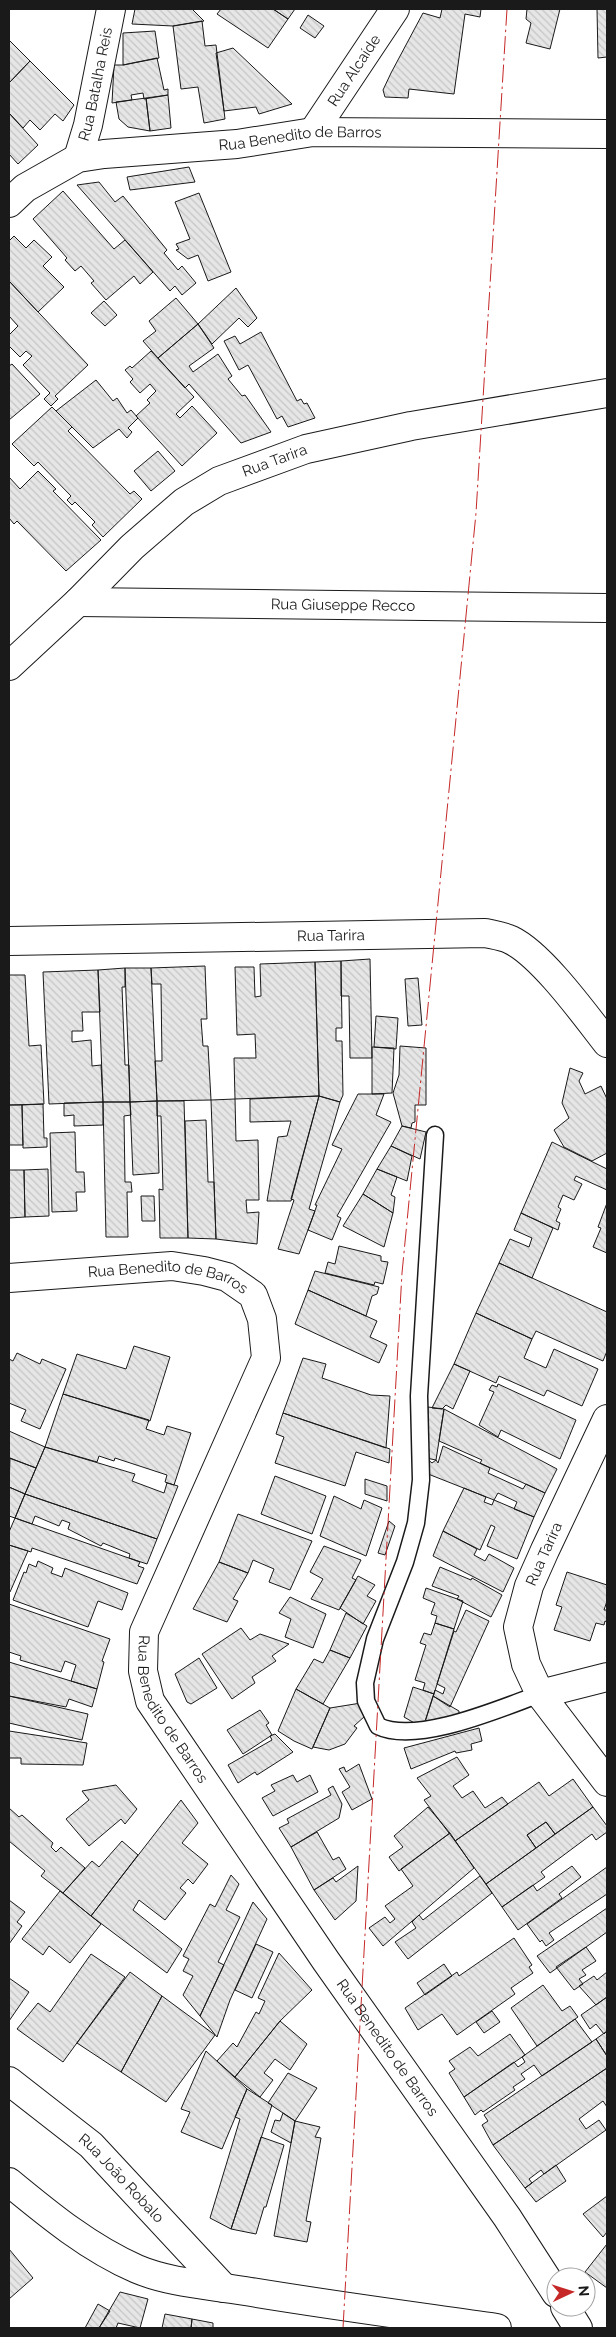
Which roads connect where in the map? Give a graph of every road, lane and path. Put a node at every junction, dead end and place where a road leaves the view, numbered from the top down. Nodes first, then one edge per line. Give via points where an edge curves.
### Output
1 (111, 9) edge
2 (395, 9) edge
3 (313, 132) junction
4 (607, 134) edge
5 (78, 158) junction
6 (9, 203) edge
7 (607, 393) edge
8 (78, 602) junction
9 (607, 608) edge
10 (9, 666) edge
11 (9, 941) edge
12 (607, 1043) edge
13 (435, 1135) dead end
14 (9, 1278) edge
15 (607, 1419) edge
16 (607, 1677) edge
17 (540, 1694) junction
18 (607, 1782) edge
19 (9, 2080) edge
20 (9, 2182) edge
21 (546, 2277) edge
22 (224, 2288) junction
23 (571, 2317) edge
24 (497, 2328) edge
25 (578, 2328) edge

1 - 5 street, Rua Batalha Reis via 88,125
2 - 3 street, Rua Alcaíde
3 - 4 street, Rua Benedito de Barros
3 - 5 street, Rua Benedito de Barros via 237,144
5 - 6 street, Rua Benedito de Barros via 25,188
7 - 8 street, Rua Tarira via 411,426 306,449 258,465 219,481 184,502 132,547
8 - 9 street, Rua Giuseppe Recco
8 - 10 street, Rua Tarira
11 - 12 street, Rua Tarira via 485,933 510,939 527,950
13 - 17 lane via 419,1396 421,1480 416,1523 405,1562 375,1639 365,1683 366,1701 378,1726 396,1732 441,1727
14 - 21 street, Rua Benedito de Barros via 172,1266 227,1277 253,1295 262,1318 266,1358 144,1632 143,1671 150,1702
15 - 17 street, Rua Tarira via 544,1550 529,1586 518,1627 526,1664
16 - 17 street
17 - 18 street, Rua Tarira
19 - 22 street, Rua João Robalo via 91,2145
20 - 22 street via 60,2224 109,2256 139,2270
22 - 24 street
23 - 25 street

